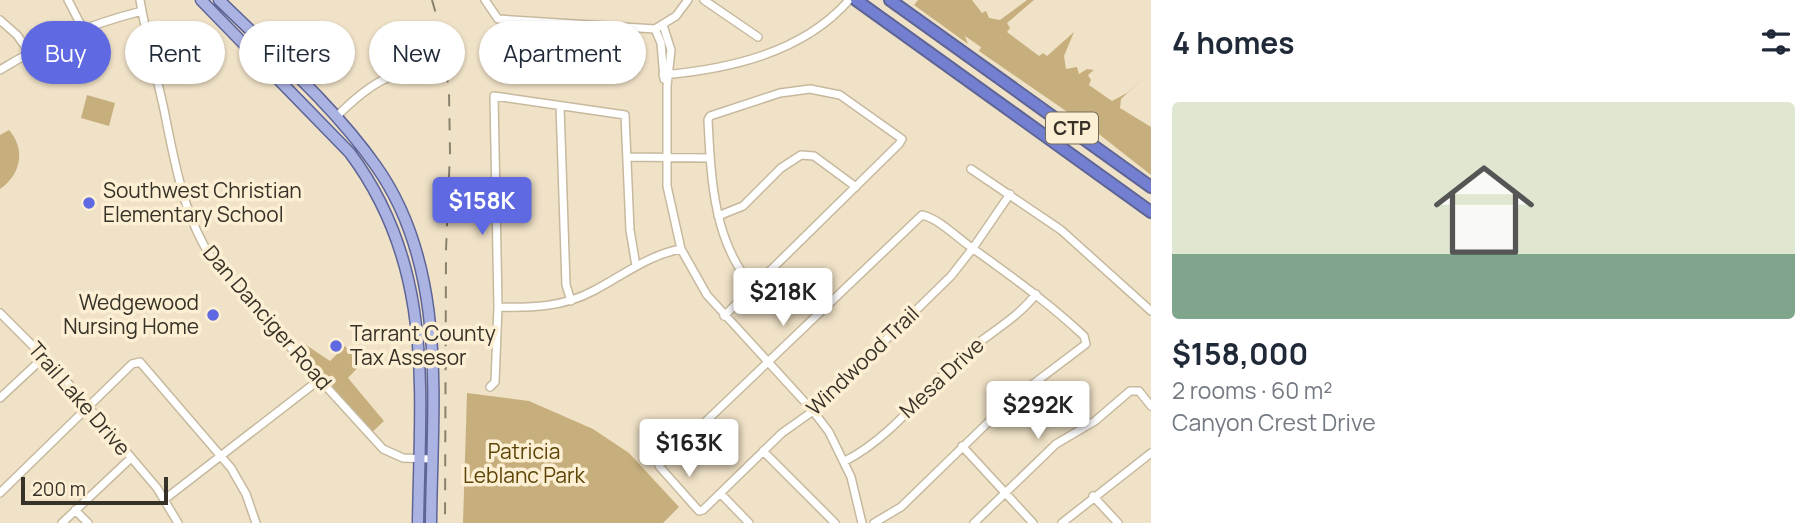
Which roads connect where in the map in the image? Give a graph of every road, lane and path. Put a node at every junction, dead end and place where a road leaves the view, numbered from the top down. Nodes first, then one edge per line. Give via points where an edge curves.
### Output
1 (68, 0) edge
2 (140, 0) edge
3 (201, 0) edge
4 (219, 0) edge
5 (485, 0) edge
6 (688, 0) edge
7 (704, 0) edge
8 (849, 0) edge
9 (856, 0) edge
10 (890, 0) edge
11 (142, 11) junction
12 (0, 20) edge
13 (79, 21) edge
14 (109, 21) edge
15 (240, 21) edge
16 (663, 25) junction
17 (239, 28) edge
18 (655, 29) junction
19 (234, 33) junction
20 (758, 37) dead end
21 (21, 41) edge
22 (21, 57) edge
23 (0, 70) edge
24 (666, 75) junction
25 (303, 84) edge
26 (373, 84) edge
27 (559, 106) junction
28 (336, 117) junction
29 (327, 127) junction
30 (628, 157) junction
31 (667, 158) junction
32 (710, 158) junction
33 (971, 169) dead end
34 (856, 187) junction
35 (1151, 187) edge
36 (1010, 194) junction
37 (1151, 212) edge
38 (404, 216) junction
39 (718, 216) junction
40 (392, 221) junction
41 (681, 248) junction
42 (973, 248) junction
43 (636, 266) junction
44 (753, 287) junction
45 (1036, 294) junction
46 (570, 301) junction
47 (498, 307) junction
48 (1151, 311) edge
49 (0, 313) edge
50 (723, 316) junction
51 (430, 329) junction
52 (418, 330) junction
53 (44, 357) junction
54 (768, 362) junction
55 (319, 380) junction
56 (490, 387) dead end
57 (0, 398) edge
58 (88, 406) junction
59 (1151, 406) edge
60 (813, 411) junction
61 (962, 446) junction
62 (763, 451) junction
63 (1151, 453) edge
64 (221, 455) junction
65 (131, 458) junction
66 (419, 458) junction
67 (431, 458) junction
68 (845, 461) junction
69 (1007, 491) junction
70 (0, 493) edge
71 (721, 494) junction
72 (1093, 496) junction
73 (165, 499) junction
74 (75, 510) junction
75 (62, 523) edge
76 (88, 523) edge
77 (178, 523) edge
78 (256, 523) edge
79 (418, 523) edge
80 (430, 523) edge
81 (749, 523) edge
82 (835, 523) edge
83 (862, 523) edge
84 (874, 523) edge
85 (974, 523) edge
86 (1033, 523) edge
87 (1062, 523) edge
88 (1118, 523) edge

1 - 13 street
2 - 11 street, Dan Danciger Road
3 - 19 main road
4 - 15 main road
5 - 18 street via 498,19
6 - 16 street
7 - 20 street
8 - 24 street via 808,36 786,47 705,71
9 - 37 highway, CTP
10 - 35 highway, CTP
11 - 14 street
11 - 55 street, Dan Danciger Road via 174,158 196,233 220,270
12 - 21 street
16 - 18 street
16 - 24 street via 670,42
17 - 19 main road
18 - 24 street
19 - 29 main road
22 - 23 street
24 - 31 street
25 - 28 main road
26 - 28 street
27 - 30 street via 625,115
27 - 46 street
27 - 47 street via 494,96
28 - 29 main road
28 - 38 main road via 377,167
29 - 40 main road via 370,180
30 - 31 street
30 - 43 street
31 - 32 street
31 - 41 street via 669,205
32 - 34 street via 710,116 780,93 810,89 840,95 902,139
32 - 39 street
33 - 36 street
34 - 39 street via 814,156 801,155 743,206
34 - 44 street
36 - 42 street, Windwood Trail
36 - 48 street via 1081,247
38 - 40 main road
38 - 51 main road via 423,273
39 - 44 street via 729,252
40 - 52 main road via 409,274
41 - 43 street
41 - 50 street via 694,277
42 - 45 street
42 - 54 street via 922,215
42 - 60 street, Windwood Trail via 951,276
43 - 46 street
44 - 50 street
45 - 61 street via 1086,341 1084,347 1018,394
45 - 68 street, Mesa Drive via 1019,315 964,355 871,444
46 - 47 street via 542,308
47 - 56 street via 495,382
49 - 53 street, Trail Lake Drive
50 - 54 street
51 - 52 main road
51 - 67 main road
52 - 66 main road
53 - 57 street
53 - 58 street, Trail Lake Drive
54 - 60 street
54 - 71 street, Windwood Trail via 659,466 699,510
55 - 64 street
55 - 66 street, Dan Danciger Road via 383,449
58 - 64 street via 140,362
58 - 65 street, Trail Lake Drive
58 - 70 street
59 - 69 street via 1139,391 1130,391 1095,421 1056,444
60 - 62 street, Windwood Trail
60 - 68 street
61 - 69 street
61 - 84 street via 894,513
62 - 71 street, Windwood Trail
62 - 82 street
63 - 72 street
64 - 73 street
64 - 78 street via 241,484
65 - 73 street, Trail Lake Drive
65 - 74 street
66 - 67 street, Dan Danciger Road
66 - 79 main road
67 - 80 main road
68 - 83 street
69 - 85 street
69 - 86 street
71 - 81 street
72 - 87 street
72 - 88 street
73 - 77 street, Trail Lake Drive
74 - 75 street
74 - 76 street

